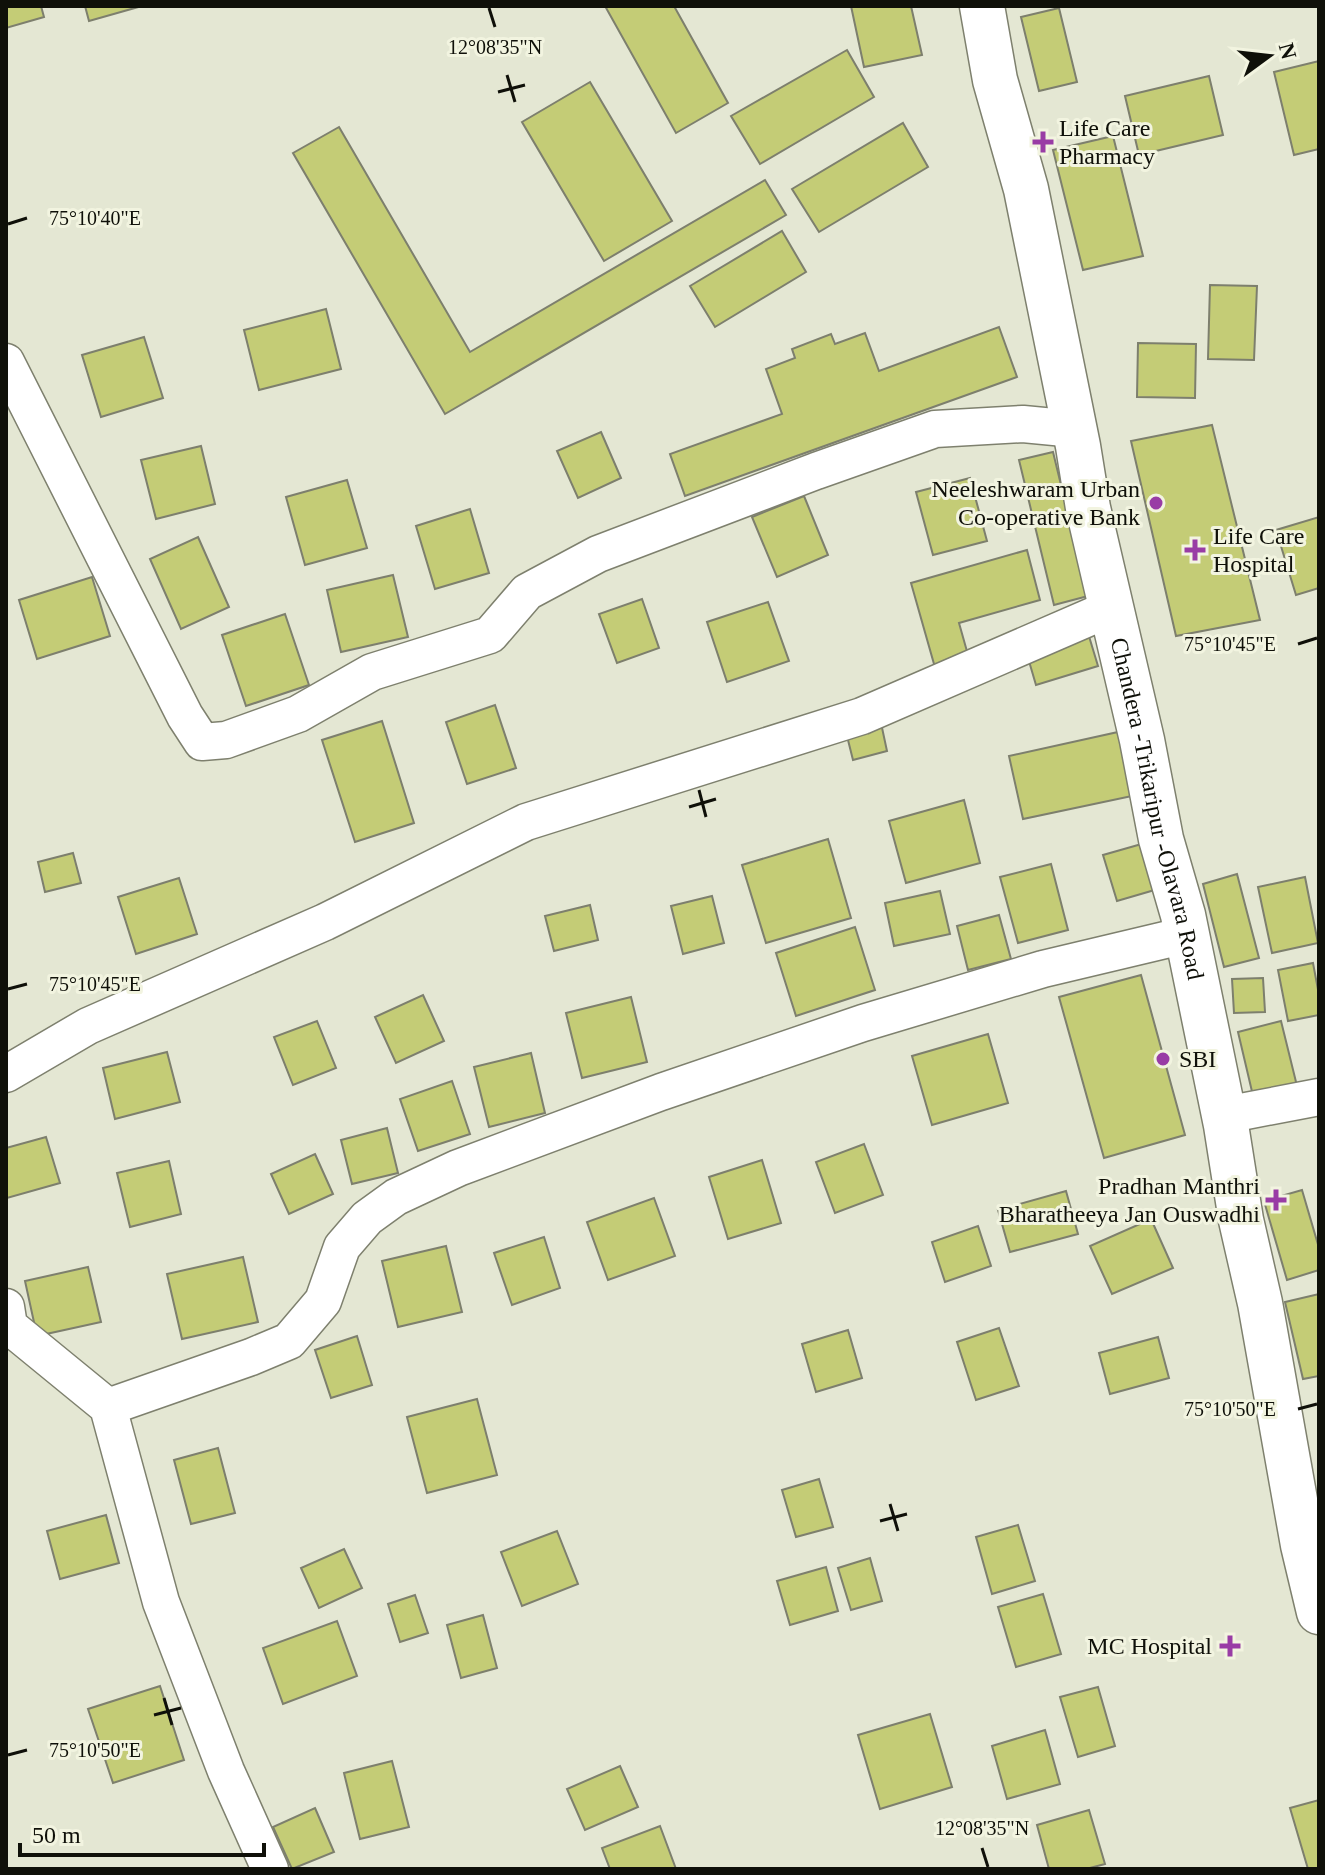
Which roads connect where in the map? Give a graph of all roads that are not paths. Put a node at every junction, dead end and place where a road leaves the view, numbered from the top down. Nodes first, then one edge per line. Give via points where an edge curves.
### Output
1 (982, 6) edge
2 (6, 362) edge
3 (1075, 429) junction
4 (1111, 608) junction
5 (1186, 935) junction
6 (6, 1074) edge
7 (1319, 1097) edge
8 (1225, 1115) junction
9 (6, 1307) edge
10 (108, 1407) junction
11 (1319, 1612) edge
12 (270, 1869) edge

1 - 3 main road, Chandera -Trikaripur -Olavara Road
2 - 3 street via 202,742 226,740 298,714 372,672 490,635 527,592 598,554 816,471 935,429 1023,424
3 - 4 main road, Chandera -Trikaripur -Olavara Road
4 - 5 main road, Chandera -Trikaripur -Olavara Road
4 - 6 street via 862,716 526,822 325,922 88,1026
5 - 8 main road, Chandera -Trikaripur -Olavara Road
5 - 10 street via 1043,969 863,1023 458,1168 396,1197 367,1218 342,1247 323,1301 289,1341
7 - 8 street
8 - 11 main road, Chandera -Trikaripur -Olavara Road
9 - 10 street via 9,1326
10 - 12 street via 161,1602

